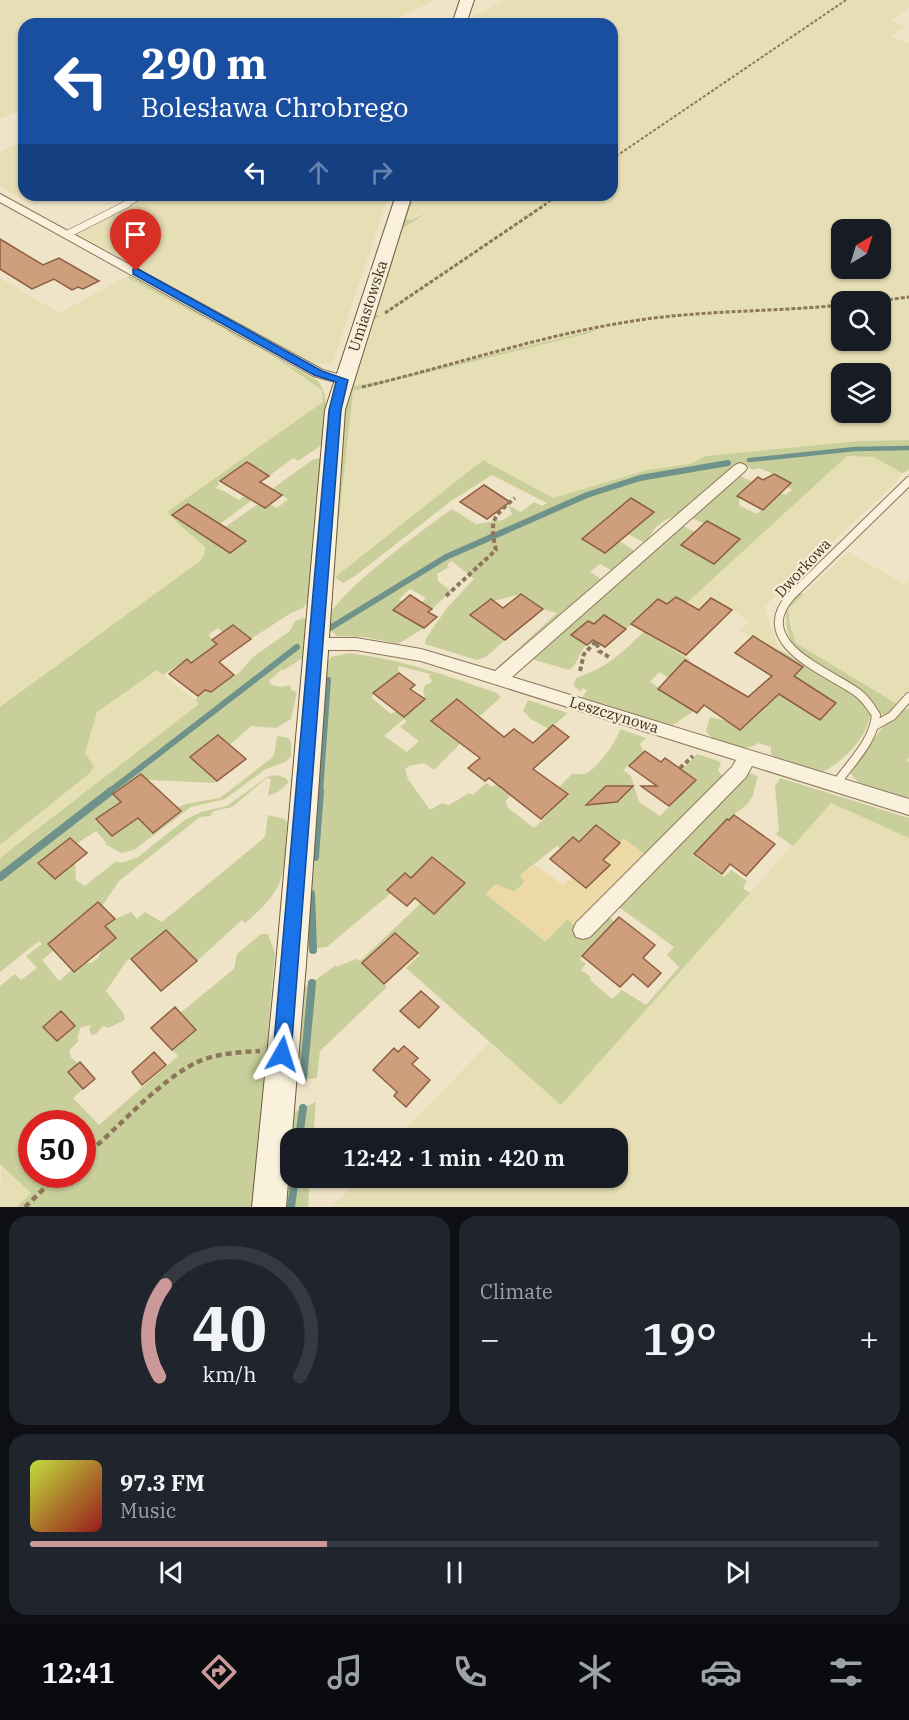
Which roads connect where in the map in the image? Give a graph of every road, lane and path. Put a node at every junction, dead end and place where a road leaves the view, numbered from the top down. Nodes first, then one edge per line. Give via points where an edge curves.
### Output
1 (467, 0) edge
2 (846, 0) edge
3 (461, 18) edge
4 (618, 155) edge
5 (0, 197) edge
6 (132, 201) edge
7 (402, 201) edge
8 (550, 201) edge
9 (68, 234) junction
10 (909, 297) edge
11 (891, 299) edge
12 (831, 306) edge
13 (363, 324) junction
14 (341, 385) junction
15 (740, 468) dead end
16 (909, 481) edge
17 (515, 498) dead end
18 (446, 596) dead end
19 (315, 644) junction
20 (609, 657) dead end
21 (580, 671) dead end
22 (498, 679) junction
23 (909, 697) edge
24 (876, 725) junction
25 (697, 749) dead end
26 (747, 757) junction
27 (680, 768) dead end
28 (836, 784) junction
29 (909, 807) edge
30 (583, 930) dead end
31 (282, 1054) junction
32 (96, 1145) edge
33 (43, 1188) edge
34 (25, 1207) edge
35 (269, 1207) edge

1 - 3 main road
2 - 4 path
5 - 9 street
6 - 9 lane
7 - 13 main road, Umiastowska
8 - 13 path
9 - 14 street
10 - 11 path
12 - 14 path via 630,322 410,377
13 - 14 main road, Umiastowska
14 - 19 main road, Umiastowska via 335,410
15 - 22 street
16 - 24 lane, Dworkowa via 801,586 780,615 779,633 785,645 867,700 876,715
17 - 18 path via 493,516 491,532 496,550
19 - 22 street, Leszczynowa via 392,649
19 - 31 main road, Umiastowska
20 - 21 path via 599,651 596,641 584,654
22 - 26 street, Leszczynowa
23 - 24 lane via 892,716
24 - 28 lane via 873,736
25 - 27 path
26 - 28 street, Leszczynowa
26 - 30 street via 739,772
28 - 29 street, Leszczynowa
31 - 32 path via 236,1050 201,1059 177,1073
31 - 35 main road, Umiastowska
33 - 34 path

